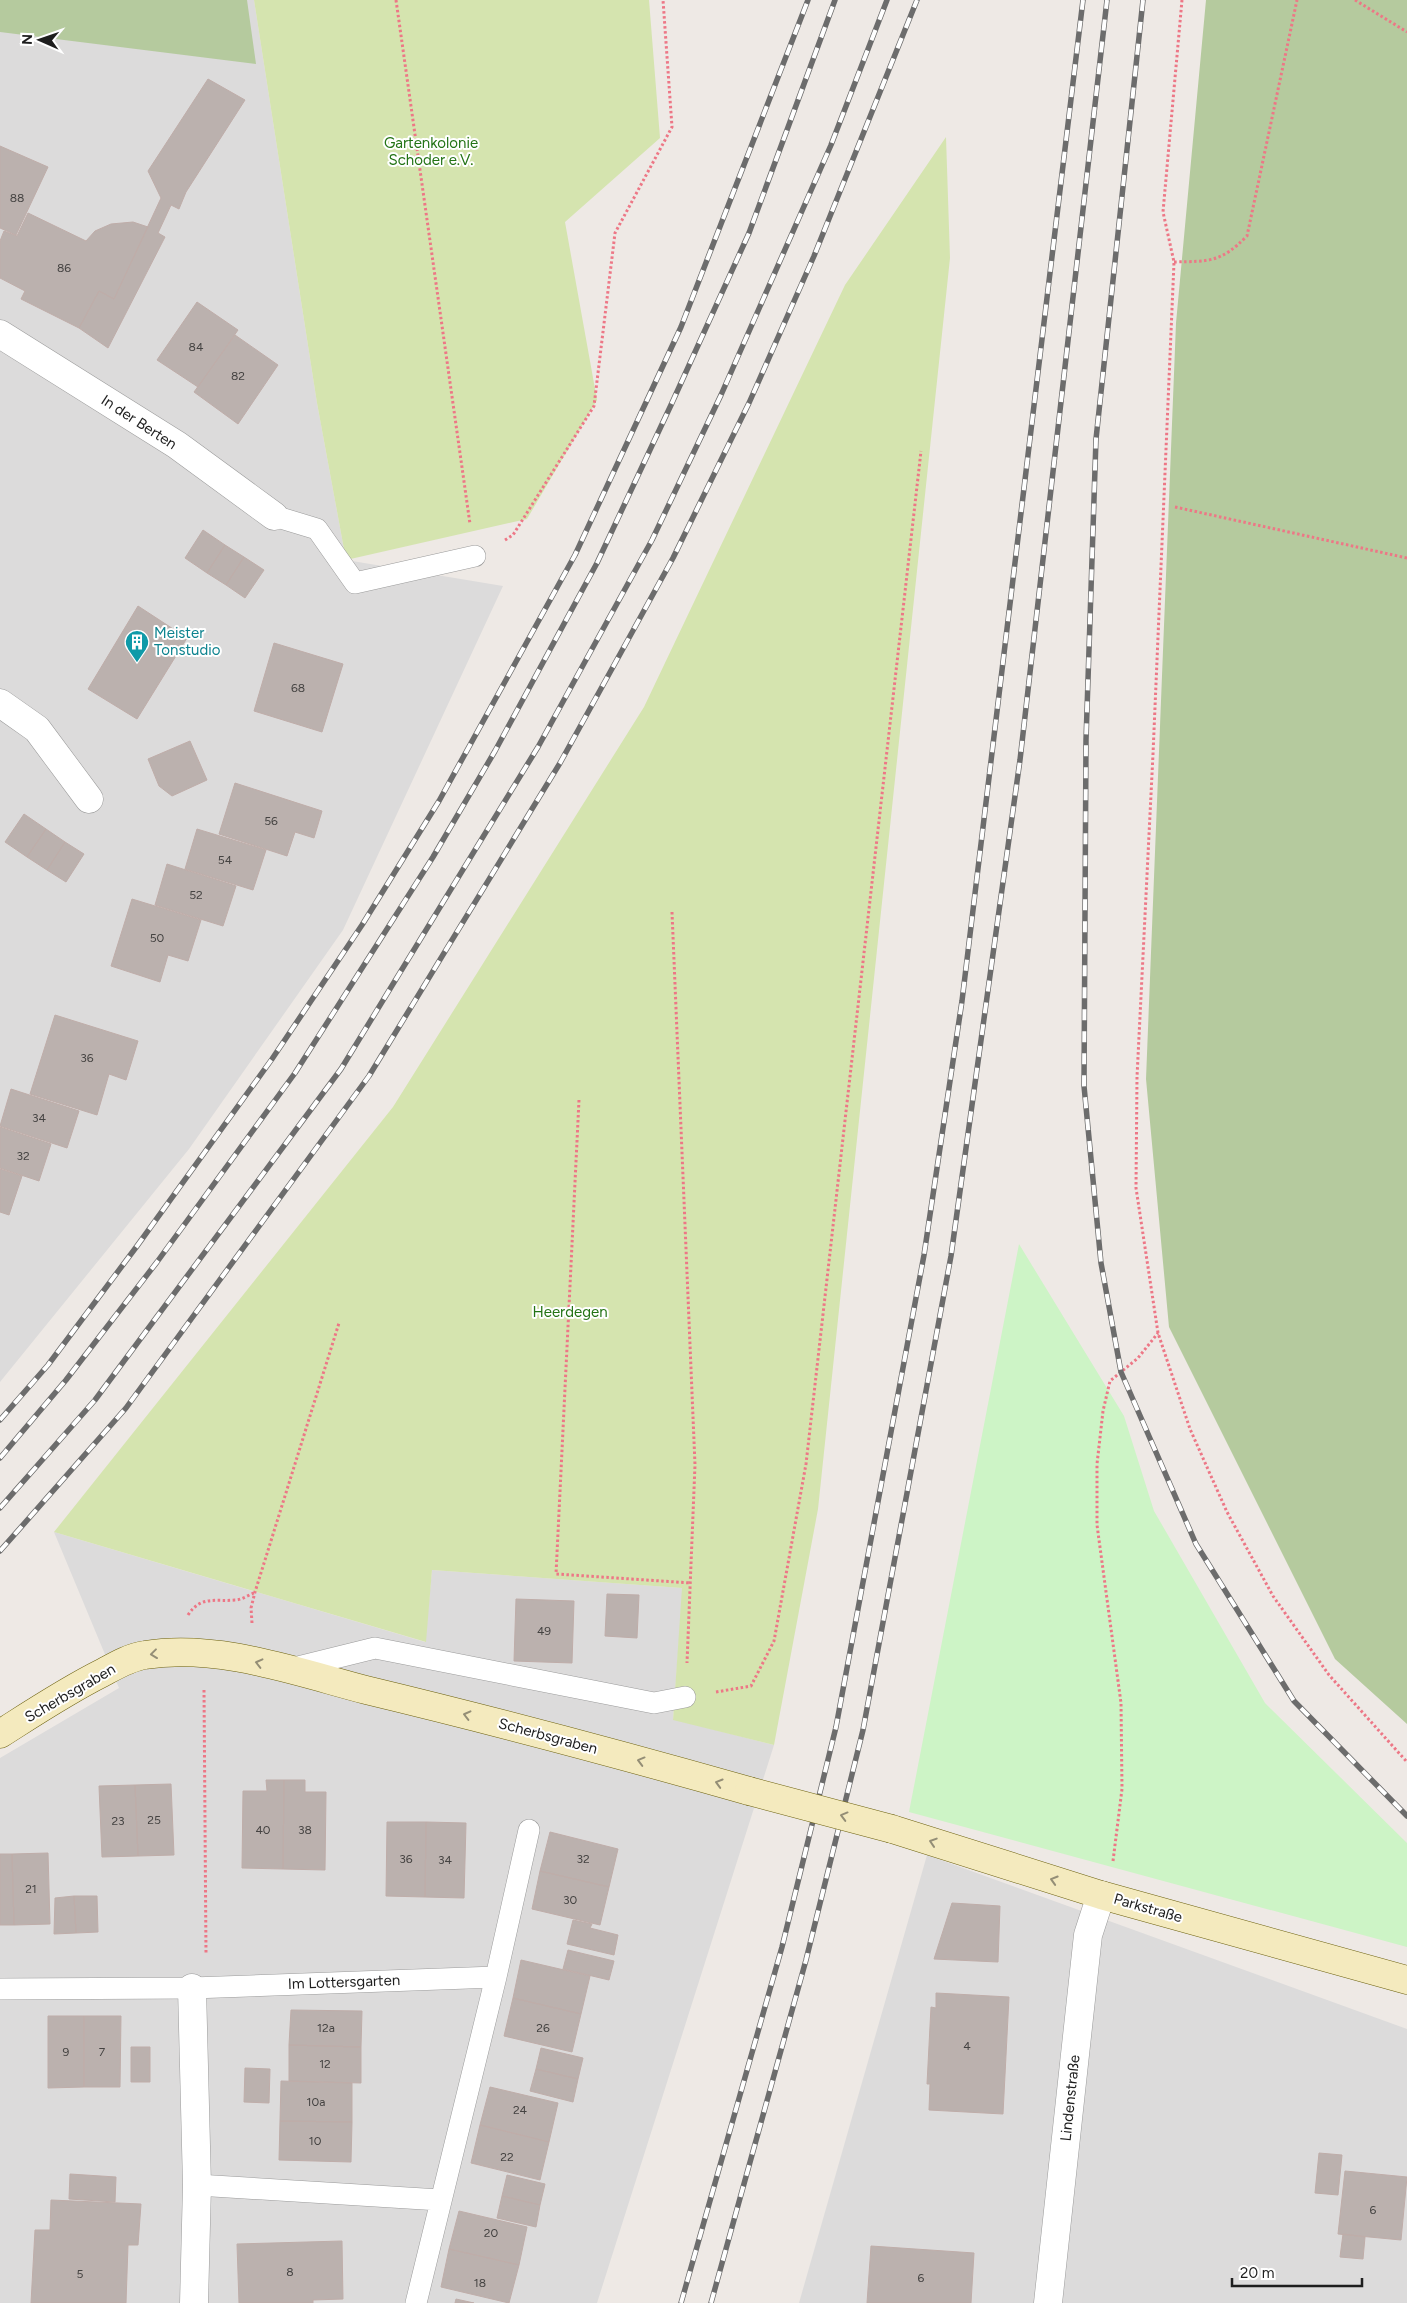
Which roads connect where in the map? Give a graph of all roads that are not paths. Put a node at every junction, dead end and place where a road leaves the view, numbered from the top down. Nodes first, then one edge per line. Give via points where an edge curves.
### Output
1 (0, 334) edge
2 (274, 516) joint
3 (475, 556) road end
4 (0, 703) edge
5 (89, 799) dead end
6 (287, 1670) junction
7 (685, 1697) road end
8 (0, 1734) edge
9 (892, 1829) joint
10 (529, 1830) dead end
11 (1101, 1895) junction
12 (496, 1977) junction
13 (1407, 1980) edge
14 (192, 1988) junction
15 (0, 1989) edge
16 (197, 2185) junction
17 (440, 2200) junction
18 (194, 2303) edge
19 (416, 2303) edge
20 (1048, 2303) edge

1 - 2 street, In der Berten via 177,445
2 - 3 lane via 317,529 355,583
4 - 5 street via 37,729
6 - 7 lane via 374,1648 654,1703
6 -> 8 street, Scherbsgraben via 254,1661 189,1652 142,1655 74,1687
9 -> 6 street, Scherbsgraben, bridge via 532,1730
11 -> 9 street, Parkstraße
10 - 12 lane
11 - 13 street, Parkstraße
11 - 20 street, Lindenstraße via 1088,1935
12 - 14 lane, Im Lottersgarten
12 - 17 lane
14 - 15 lane, Im Lottersgarten
14 - 16 street
16 - 17 lane
16 - 18 street
17 - 19 lane

